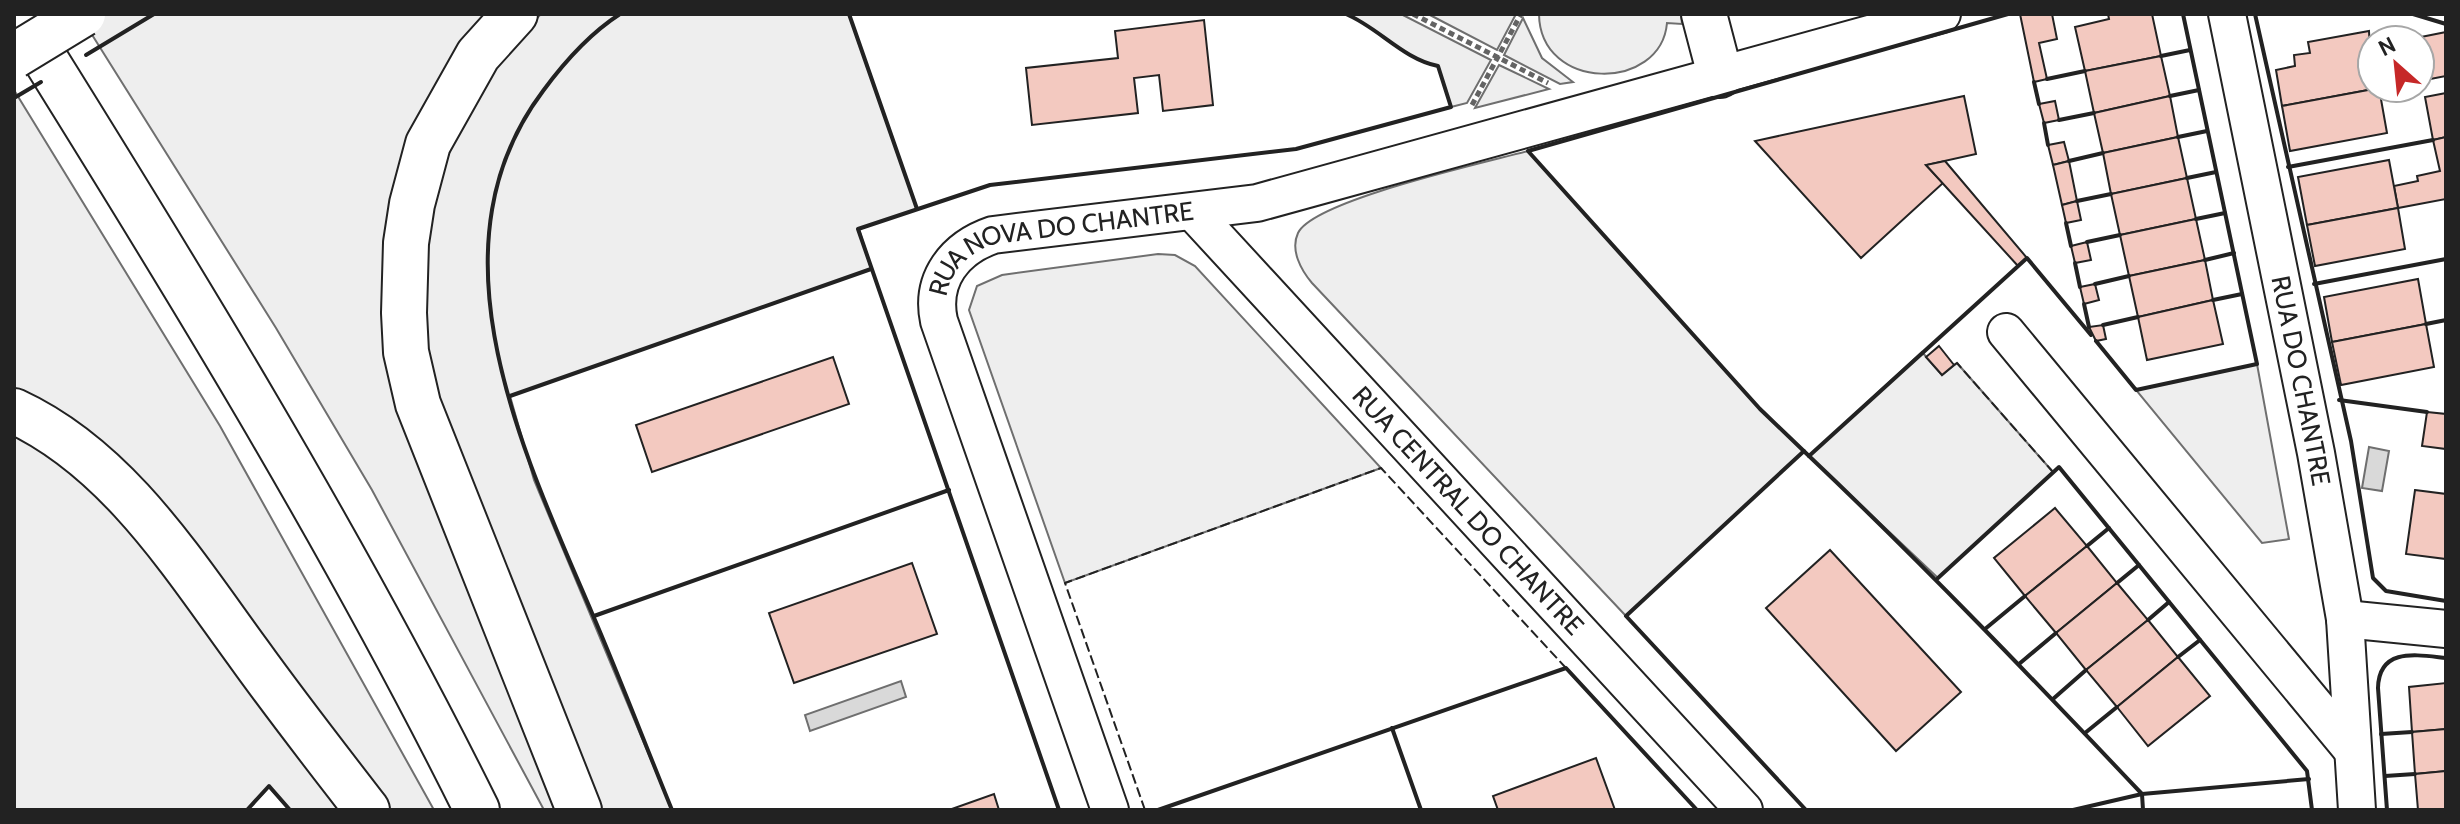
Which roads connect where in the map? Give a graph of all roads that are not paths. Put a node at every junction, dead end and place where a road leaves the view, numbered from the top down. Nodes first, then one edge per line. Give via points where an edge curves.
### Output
1 (17, 14) edge
2 (42, 14) edge
3 (83, 14) edge
4 (515, 14) edge
5 (1704, 14) edge
6 (1942, 14) edge
7 (2227, 14) edge
8 (14, 56) edge
9 (1720, 75) junction
10 (1193, 212) junction
11 (2006, 332) dead end
12 (14, 411) edge
13 (2345, 619) junction
14 (2446, 629) edge
15 (2353, 751) junction
16 (367, 810) edge
17 (477, 810) edge
18 (500, 810) edge
19 (579, 810) edge
20 (1110, 810) edge
21 (1744, 810) edge
22 (2357, 810) edge

1 - 17 main road via 318,517
2 - 18 main road via 221,303 350,527
3 - 8 main road, bridge
4 - 19 main road via 478,55 428,144 406,243 406,352 418,404
5 - 9 main road
6 - 9 street, RUA NOVA DO CHANTRE
7 - 13 street, RUA DO CHANTRE
9 - 10 street, RUA NOVA DO CHANTRE via 1257,203
10 - 20 street, RUA NOVA DO CHANTRE via 993,235 962,250 938,292 939,321
10 - 21 street, RUA CENTRAL DO CHANTRE
11 - 15 street
12 - 16 main road via 43,424 108,475
13 - 14 street
13 - 15 street, RUA DO CHANTRE
15 - 22 street, RUA DO CHANTRE

